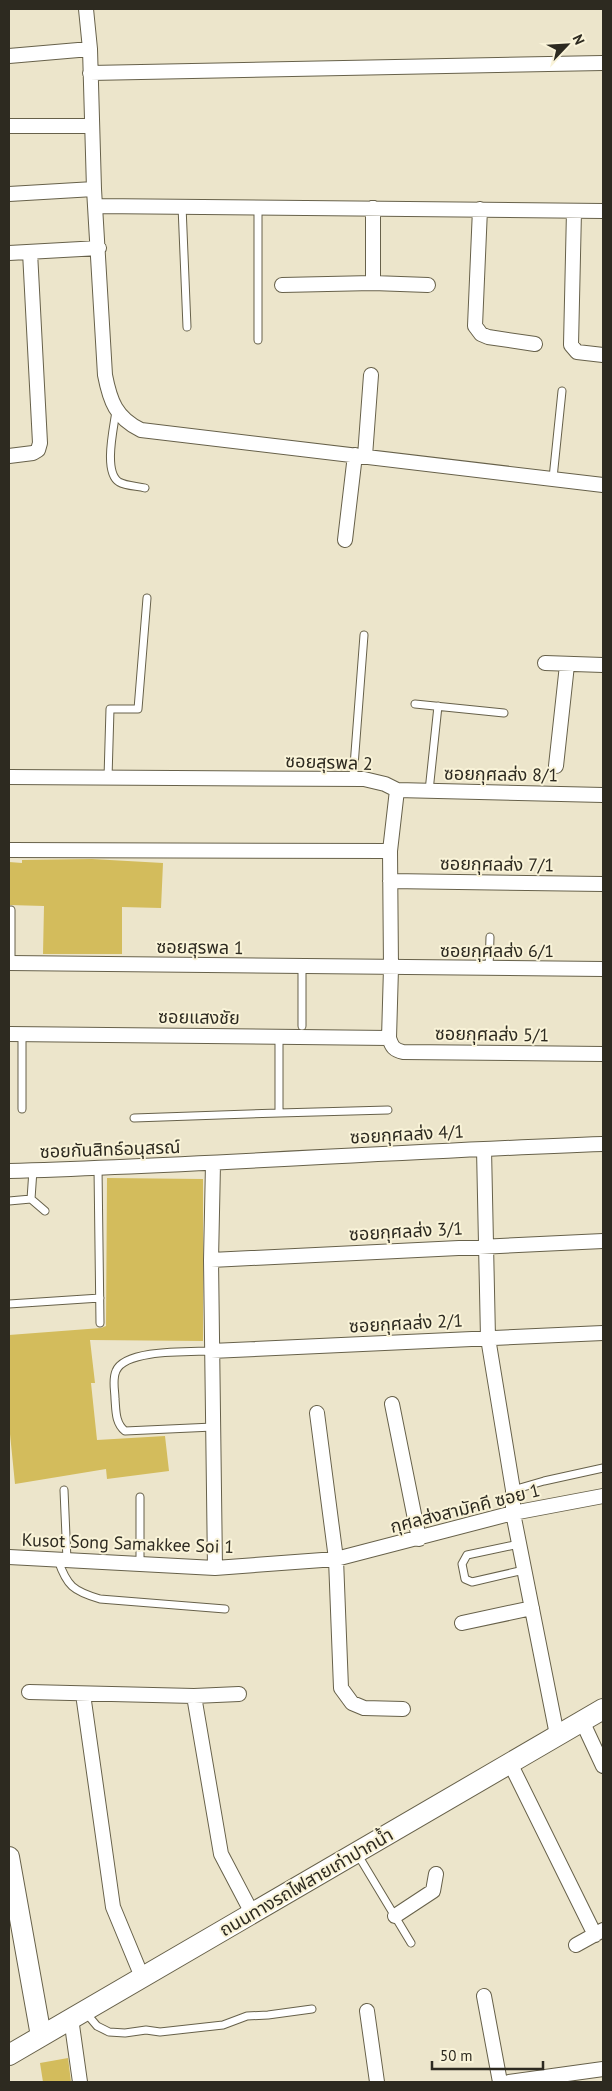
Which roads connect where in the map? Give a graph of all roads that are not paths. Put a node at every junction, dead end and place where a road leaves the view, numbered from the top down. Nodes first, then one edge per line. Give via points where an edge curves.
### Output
1 (86, 9) edge
2 (90, 49) junction
3 (9, 56) edge
4 (603, 63) edge
5 (90, 73) junction
6 (9, 126) edge
7 (91, 126) junction
8 (94, 189) junction
9 (9, 194) edge
10 (96, 206) junction
11 (182, 206) junction
12 (258, 207) junction
13 (373, 208) junction
14 (480, 209) junction
15 (574, 211) junction
16 (603, 211) edge
17 (99, 248) junction
18 (30, 252) junction
19 (9, 253) edge
20 (373, 283) junction
21 (282, 285) dead end
22 (428, 285) dead end
23 (187, 327) dead end
24 (258, 340) dead end
25 (535, 344) dead end
26 (603, 355) edge
27 (371, 375) dead end
28 (562, 391) dead end
29 (116, 408) junction
30 (360, 455) junction
31 (9, 456) edge
32 (553, 478) junction
33 (603, 485) edge
34 (146, 488) dead end
35 (345, 540) dead end
36 (147, 598) dead end
37 (364, 635) dead end
38 (545, 663) dead end
39 (567, 665) junction
40 (603, 665) edge
41 (415, 704) dead end
42 (438, 706) junction
43 (504, 713) dead end
44 (556, 766) dead end
45 (9, 777) edge
46 (108, 778) junction
47 (353, 779) junction
48 (397, 790) junction
49 (429, 791) junction
50 (603, 794) edge
51 (9, 850) edge
52 (390, 851) junction
53 (390, 881) junction
54 (603, 884) edge
55 (11, 910) dead end
56 (490, 936) dead end
57 (10, 963) edge
58 (302, 967) junction
59 (391, 968) junction
60 (489, 968) junction
61 (603, 969) edge
62 (302, 1026) dead end
63 (16, 1034) edge
64 (280, 1037) junction
65 (389, 1038) junction
66 (603, 1054) edge
67 (22, 1109) dead end
68 (388, 1110) dead end
69 (279, 1113) junction
70 (134, 1118) dead end
71 (603, 1144) edge
72 (484, 1149) junction
73 (213, 1164) junction
74 (98, 1168) junction
75 (33, 1170) junction
76 (9, 1171) edge
77 (31, 1199) junction
78 (9, 1201) edge
79 (45, 1211) dead end
80 (603, 1241) edge
81 (485, 1246) junction
82 (211, 1260) junction
83 (100, 1298) junction
84 (9, 1304) edge
85 (100, 1323) dead end
86 (603, 1333) edge
87 (488, 1338) junction
88 (211, 1351) junction
89 (392, 1404) dead end
90 (316, 1413) dead end
91 (213, 1427) junction
92 (603, 1468) edge
93 (64, 1490) dead end
94 (513, 1490) junction
95 (603, 1496) edge
96 (140, 1497) dead end
97 (513, 1513) junction
98 (419, 1539) junction
99 (519, 1544) junction
100 (9, 1557) edge
101 (336, 1559) junction
102 (62, 1560) junction
103 (140, 1564) junction
104 (215, 1568) junction
105 (524, 1570) junction
106 (532, 1608) junction
107 (225, 1609) dead end
108 (462, 1623) dead end
109 (29, 1692) dead end
110 (83, 1694) junction
111 (238, 1694) dead end
112 (194, 1696) junction
113 (403, 1709) dead end
114 (603, 1709) edge
115 (582, 1721) junction
116 (557, 1735) junction
117 (510, 1763) junction
118 (603, 1766) edge
119 (357, 1852) junction
120 (9, 1857) edge
121 (436, 1874) dead end
122 (252, 1913) junction
123 (395, 1916) junction
124 (599, 1932) edge
125 (411, 1943) dead end
126 (576, 1945) dead end
127 (142, 1978) junction
128 (484, 1996) dead end
129 (312, 2009) dead end
130 (367, 2010) dead end
131 (78, 2015) junction
132 (41, 2036) junction
133 (9, 2055) edge
134 (603, 2069) edge
135 (80, 2082) edge
136 (377, 2082) edge
137 (500, 2082) edge
138 (509, 2082) edge

1 - 2 street
2 - 3 street
2 - 5 street
4 - 5 street
5 - 7 street
6 - 7 street
7 - 8 street
8 - 9 street
8 - 10 street
10 - 11 street
10 - 17 street
11 - 12 street
11 - 23 lane
12 - 13 street
12 - 24 lane
13 - 14 street
13 - 20 street
14 - 15 street
14 - 25 street via 475,326 488,337
15 - 16 street
15 - 26 street via 572,345 576,352
17 - 18 street
17 - 29 street via 105,375 110,400
18 - 19 street
18 - 31 street via 40,443 33,453
20 - 21 street
20 - 22 street
27 - 30 street
28 - 32 lane
29 - 30 street via 130,425 141,430
29 - 34 lane via 111,472 121,483
30 - 32 street
30 - 35 street
32 - 33 street
36 - 46 lane via 138,709 110,709
37 - 47 lane
38 - 39 street
39 - 40 street
39 - 44 street
41 - 42 lane
42 - 43 lane
42 - 49 lane
45 - 46 street, ซอยสุรพล 2
46 - 47 street, ซอยสุรพล 2
47 - 48 street, ซอยสุรพล 2 via 375,781
48 - 49 street, ซอยกุศลส่ง 8/1
48 - 52 street
49 - 50 street, ซอยกุศลส่ง 8/1
51 - 52 street
52 - 53 street
53 - 54 street, ซอยกุศลส่ง 7/1
53 - 59 street
55 - 57 lane
56 - 60 lane
57 - 58 street, ซอยสุรพล 1
58 - 59 street, ซอยสุรพล 1
58 - 62 lane
59 - 60 street, ซอยกุศลส่ง 6/1
59 - 65 street
60 - 61 street, ซอยกุศลส่ง 6/1
63 - 64 street, ซอยแสงชัย
63 - 67 lane
64 - 65 street, ซอยแสงชัย
64 - 69 lane
65 - 66 street, ซอยกุศลส่ง 5/1 via 391,1046 403,1052
68 - 69 lane
69 - 70 lane
71 - 72 street, ซอยกุศลส่ง 4/1
72 - 73 street, ซอยกุศลส่ง 4/1
72 - 81 street
73 - 74 street, ซอยกันสิทธ์อนุสรณ์
73 - 82 street
74 - 75 street, ซอยกันสิทธ์อนุสรณ์
74 - 83 lane
75 - 76 street, ซอยกันสิทธ์อนุสรณ์
75 - 77 lane
77 - 78 lane
77 - 79 lane
80 - 81 street, ซอยกุศลส่ง 3/1
81 - 82 street, ซอยกุศลส่ง 3/1
81 - 87 street
82 - 88 street
83 - 84 lane
83 - 85 lane
86 - 87 street, ซอยกุศลส่ง 2/1
87 - 88 street, ซอยกุศลส่ง 2/1
87 - 94 street
88 - 91 street
88 - 91 lane via 130,1359 116,1371 114,1380 118,1423 125,1431
89 - 98 street
90 - 101 street
91 - 104 street
92 - 94 lane
93 - 102 lane
94 - 97 street
95 - 97 street, กุศลส่งสามัคคี ซอย 1
96 - 103 lane
97 - 98 street, กุศลส่งสามัคคี ซอย 1
97 - 99 street
98 - 101 street, กุศลส่งสามัคคี ซอย 1
99 - 105 street
99 - 105 lane via 467,1555 462,1564 465,1578 472,1582
100 - 102 street, Kusot Song Samakkee Soi 1
101 - 104 street, Kusot Song Samakkee Soi 1
101 - 113 street via 341,1688 352,1703 364,1708
102 - 103 street, Kusot Song Samakkee Soi 1
102 - 107 lane via 64,1576 69,1585 80,1593 100,1598
103 - 104 street, Kusot Song Samakkee Soi 1
105 - 106 street
106 - 108 street
106 - 116 street
109 - 110 street
110 - 112 street
110 - 127 street via 112,1907
111 - 112 street
112 - 122 street via 221,1854
114 - 115 main road, ถนนทางรถไฟสายเก่าปากน้ำ
115 - 116 main road, ถนนทางรถไฟสายเก่าปากน้ำ
115 - 118 street
116 - 117 main road, ถนนทางรถไฟสายเก่าปากน้ำ
117 - 119 main road, ถนนทางรถไฟสายเก่าปากน้ำ
117 - 124 street
119 - 122 main road, ถนนทางรถไฟสายเก่าปากน้ำ
119 - 123 lane
120 - 132 main road
121 - 123 street via 433,1891
122 - 127 main road, ถนนทางรถไฟสายเก่าปากน้ำ
123 - 125 lane
124 - 126 street
127 - 131 main road, ถนนทางรถไฟสายเก่าปากน้ำ
128 - 137 street
129 - 131 lane via 247,2016 223,2025 125,2033 109,2032
130 - 136 street
131 - 132 main road, ถนนทางรถไฟสายเก่าปากน้ำ
131 - 135 street
132 - 133 main road, ถนนทางรถไฟสายเก่าปากน้ำ
134 - 138 street

